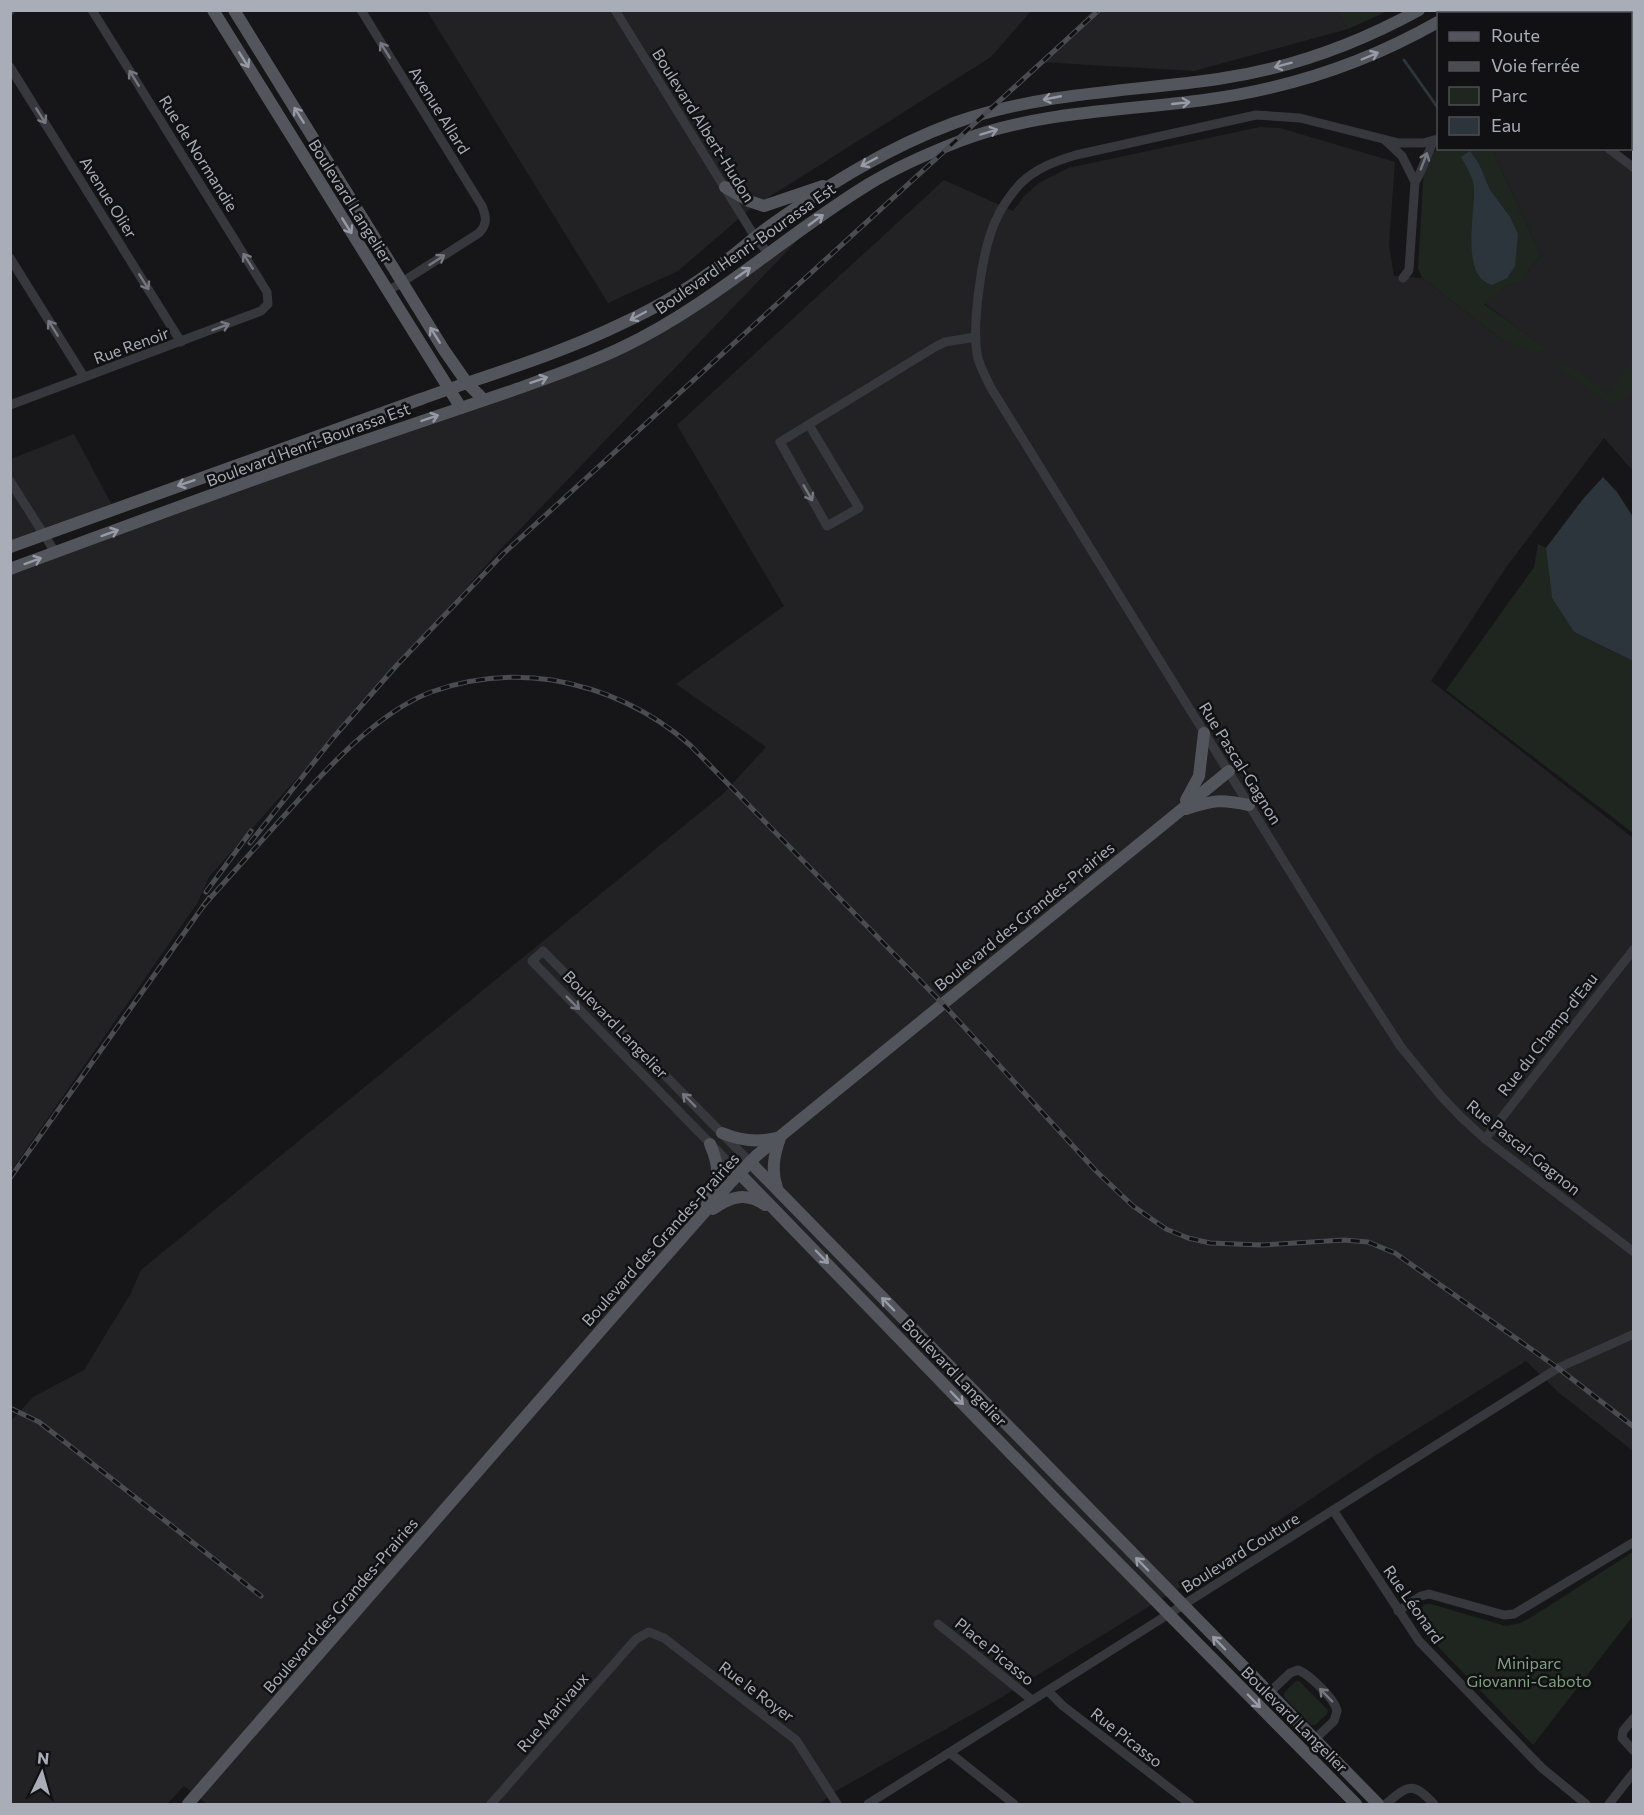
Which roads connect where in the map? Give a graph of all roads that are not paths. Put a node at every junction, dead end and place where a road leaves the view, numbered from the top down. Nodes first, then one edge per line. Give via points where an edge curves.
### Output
1 (93, 10) edge
2 (213, 10) edge
3 (234, 10) edge
4 (360, 10) edge
5 (615, 10) edge
6 (1419, 10) edge
7 (1437, 23) edge
8 (1437, 32) edge
9 (1415, 36) junction
10 (10, 67) edge
11 (1436, 140) edge
12 (1386, 141) junction
13 (1611, 150) edge
14 (1634, 168) edge
15 (1415, 182) junction
16 (830, 185) junction
17 (725, 187) junction
18 (755, 237) junction
19 (769, 254) junction
20 (10, 258) edge
21 (1403, 278) dead end
22 (402, 283) junction
23 (388, 291) junction
24 (261, 311) joint
25 (976, 337) junction
26 (181, 342) junction
27 (84, 377) junction
28 (467, 384) junction
29 (449, 389) junction
30 (484, 400) junction
31 (10, 405) edge
32 (462, 408) junction
33 (809, 425) junction
34 (10, 481) edge
35 (43, 535) junction
36 (10, 547) edge
37 (55, 552) junction
38 (10, 569) edge
39 (1204, 733) junction
40 (1228, 771) junction
41 (1249, 805) junction
42 (1179, 812) junction
43 (1634, 949) edge
44 (722, 1133) junction
45 (780, 1137) junction
46 (1485, 1139) junction
47 (710, 1144) junction
48 (750, 1162) junction
49 (740, 1173) junction
50 (778, 1190) junction
51 (781, 1215) junction
52 (698, 1220) junction
53 (1634, 1252) edge
54 (1634, 1334) edge
55 (1334, 1510) junction
56 (1634, 1542) edge
57 (1183, 1606) junction
58 (1398, 1611) junction
59 (1169, 1614) junction
60 (938, 1624) dead end
61 (636, 1639) joint
62 (1048, 1691) junction
63 (1269, 1693) junction
64 (1032, 1700) junction
65 (1634, 1718) edge
66 (1314, 1740) junction
67 (1634, 1751) edge
68 (950, 1753) junction
69 (1634, 1772) edge
70 (190, 1804) edge
71 (491, 1804) edge
72 (837, 1804) edge
73 (868, 1804) edge
74 (1014, 1804) edge
75 (1190, 1804) edge
76 (1356, 1804) edge
77 (1378, 1804) edge
78 (1386, 1804) edge
79 (1434, 1804) edge
80 (1586, 1804) edge
81 (1609, 1804) edge

24 -> 1 street, Rue de Normandie via 268,304 267,292
2 -> 23 main road, Boulevard Langelier
22 -> 3 main road, Boulevard Langelier
22 -> 4 street, Avenue Allard via 479,233 486,220 482,206
5 - 17 street, Boulevard Albert-Hudon
6 -> 16 main road, Boulevard Henri-Bourassa Est via 1359,40 1256,72 1055,97 984,113 922,136
7 - 9 main road, Boulevard Henri-Bourassa Est
8 - 9 main road
19 -> 9 main road, Boulevard Henri-Bourassa Est via 874,181 963,140 1034,120 1255,92 1342,68
10 -> 26 street, Avenue Olier
11 - 12 street via 1411,144
15 -> 11 street
12 - 15 street via 1402,156
12 - 25 street, Rue Pascal-Gagnon via 1270,114 1244,116 1051,163 1022,183 995,222 986,255
13 - 14 street
15 - 21 street via 1409,270
16 - 17 main road via 764,206
16 - 18 main road, Boulevard Henri-Bourassa Est
17 - 18 street, Boulevard Albert-Hudon
18 - 19 street, Boulevard Albert-Hudon
18 -> 28 main road, Boulevard Henri-Bourassa Est via 698,281 625,322 545,357
30 -> 19 main road, Boulevard Henri-Bourassa Est via 575,368 636,340 716,292
27 -> 20 street
22 - 23 street
28 -> 22 main road, Boulevard Langelier
23 - 29 main road, Boulevard Langelier
26 -> 24 street, Rue Renoir
25 - 33 street via 935,347
25 - 39 street, Rue Pascal-Gagnon via 978,358 991,388
26 - 27 street, Rue Renoir
27 - 31 street, Rue Renoir
28 - 29 main road, Boulevard Henri-Bourassa Est
28 - 30 main road, Boulevard Langelier
29 - 32 main road, Boulevard Langelier
29 -> 35 main road, Boulevard Henri-Bourassa Est
30 - 32 main road, Boulevard Henri-Bourassa Est
37 -> 32 main road, Boulevard Henri-Bourassa Est
33 -> 33 street via 780,442 827,526 859,508
34 - 35 street
35 - 36 main road, Boulevard Henri-Bourassa Est
35 - 37 street
38 -> 37 main road, Boulevard Henri-Bourassa Est
39 - 40 street, Rue Pascal-Gagnon
39 - 42 main road via 1199,776
40 - 41 street, Rue Pascal-Gagnon
40 - 42 main road, Boulevard des Grandes-Prairies
41 - 42 main road via 1223,800
41 - 46 street, Rue Pascal-Gagnon via 1388,1029 1441,1096
42 - 45 main road, Boulevard des Grandes-Prairies
43 - 46 street, Rue du Champ-d'Eau
44 - 45 main road via 754,1140
44 -> 47 street, Boulevard Langelier via 543,951 532,961
44 - 48 street, Boulevard Langelier
45 - 48 main road, Boulevard des Grandes-Prairies
45 - 50 main road via 773,1176
46 - 53 street, Rue Pascal-Gagnon
47 - 49 street, Boulevard Langelier
47 - 52 main road via 719,1172
48 - 49 main road, Boulevard des Grandes-Prairies
48 - 50 main road, Boulevard Langelier
49 - 51 main road, Boulevard Langelier
49 - 52 main road, Boulevard des Grandes-Prairies
57 -> 50 main road, Boulevard Langelier
51 - 52 main road via 760,1201 740,1196
51 -> 59 main road, Boulevard Langelier
52 - 70 main road, Boulevard des Grandes-Prairies
54 - 55 street, Boulevard Couture via 1558,1368
55 - 57 street, Boulevard Couture
55 - 58 street, Rue Léonard
56 - 58 street via 1514,1614 1504,1615 1429,1594
57 - 59 street, Boulevard Couture
63 -> 57 main road, Boulevard Langelier
58 - 80 street, Rue Léonard via 1430,1655 1542,1768
59 - 62 street, Boulevard Couture
59 -> 76 main road, Boulevard Langelier
60 - 64 street, Place Picasso
61 - 71 street, Rue Marivaux
61 - 72 street, Rue le Royer via 650,1632 664,1638 796,1740
62 - 64 street, Boulevard Couture
62 - 75 street, Rue Picasso
63 - 66 main road, Boulevard Langelier
66 -> 63 street, Boulevard Langelier via 1334,1721 1333,1702 1298,1670
64 - 68 street, Boulevard Couture
65 - 67 street via 1622,1738
66 - 77 main road, Boulevard Langelier
68 - 73 street, Boulevard Couture
68 - 74 street
69 - 81 street
78 - 79 street via 1412,1787

